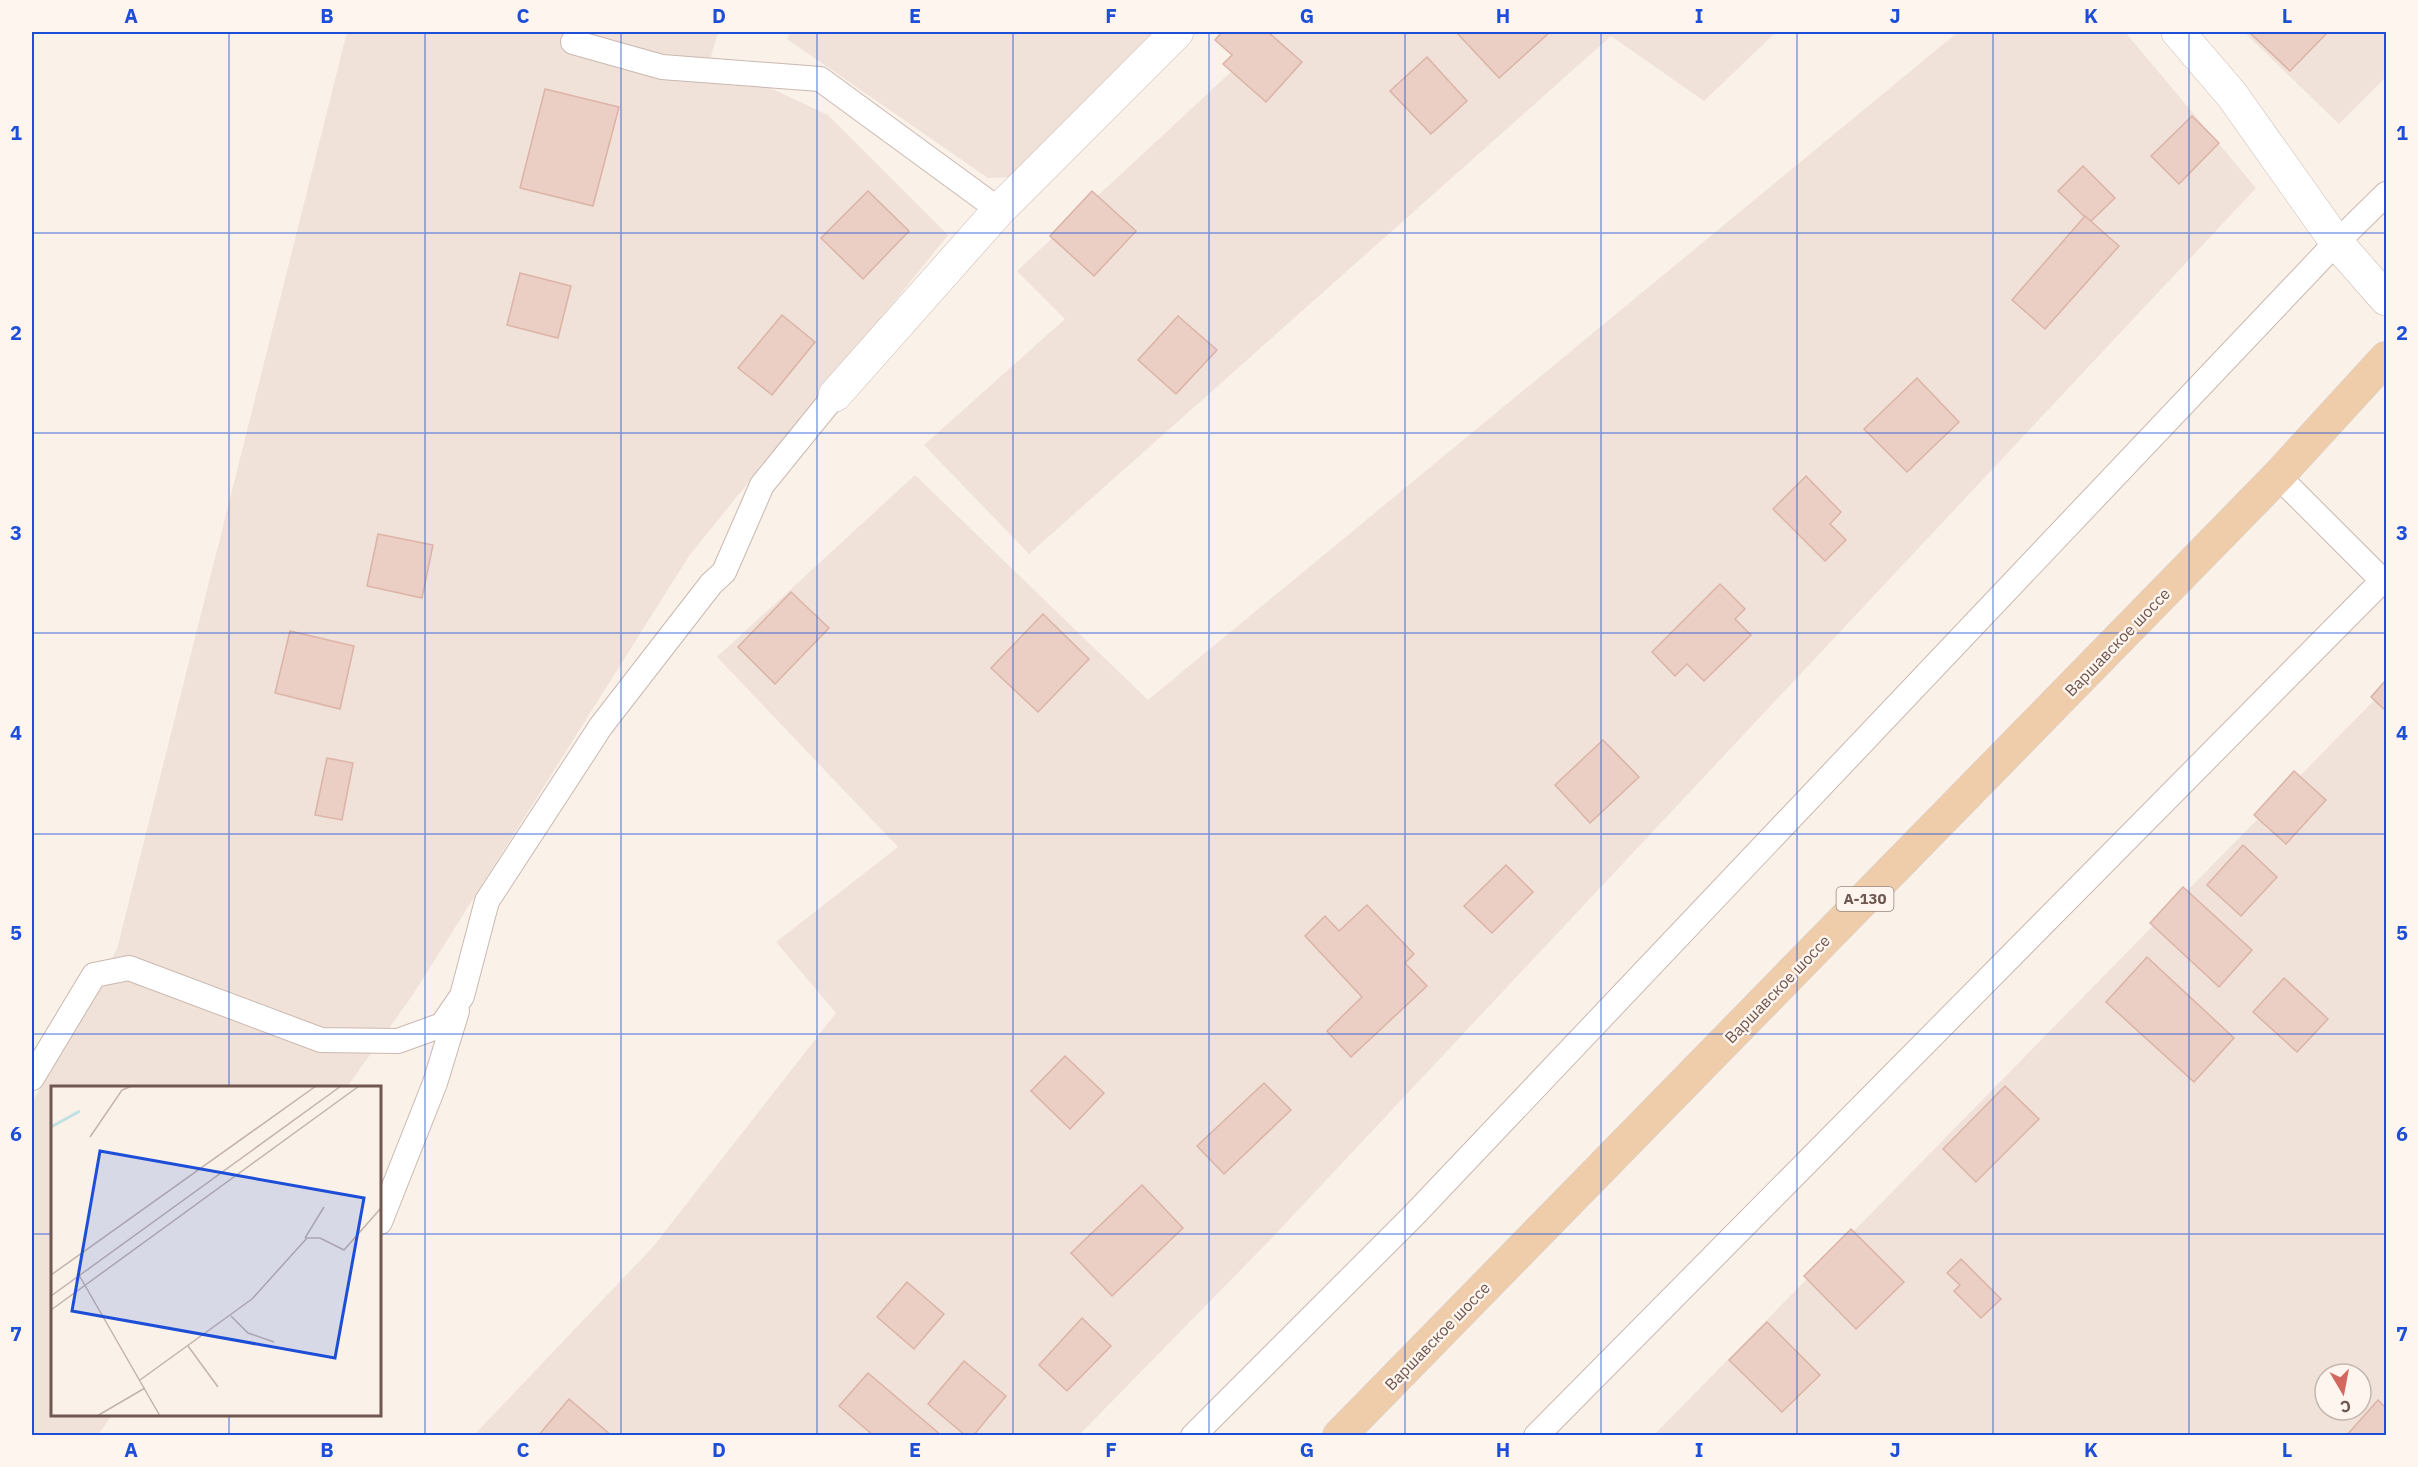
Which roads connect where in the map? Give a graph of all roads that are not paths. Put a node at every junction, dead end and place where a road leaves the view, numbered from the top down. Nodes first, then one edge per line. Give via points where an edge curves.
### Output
1 (1177, 32) edge
2 (2178, 32) edge
3 (573, 42) dead end
4 (2386, 194) edge
5 (999, 210) junction
6 (2337, 243) junction
7 (2386, 299) edge
8 (2386, 358) edge
9 (835, 395) joint
10 (2278, 476) junction
11 (2385, 579) edge
12 (462, 996) junction
13 (32, 1078) edge
14 (381, 1219) edge
15 (1193, 1436) edge
16 (1339, 1436) edge
17 (1536, 1436) edge

1 - 5 street
2 - 6 street via 2232,95
3 - 5 lane via 662,67 820,79
4 - 6 lane
5 - 9 street
6 - 7 street
6 - 15 lane via 1413,1216
8 - 10 main road, Варшавское шоссе / А-130
9 - 12 lane via 762,485 724,572 601,726 487,901
10 - 11 lane
10 - 16 main road, Варшавское шоссе / А-130
11 - 17 lane
12 - 13 lane via 442,1025 398,1041 321,1040 129,968 94,975
12 - 14 lane via 435,1083

